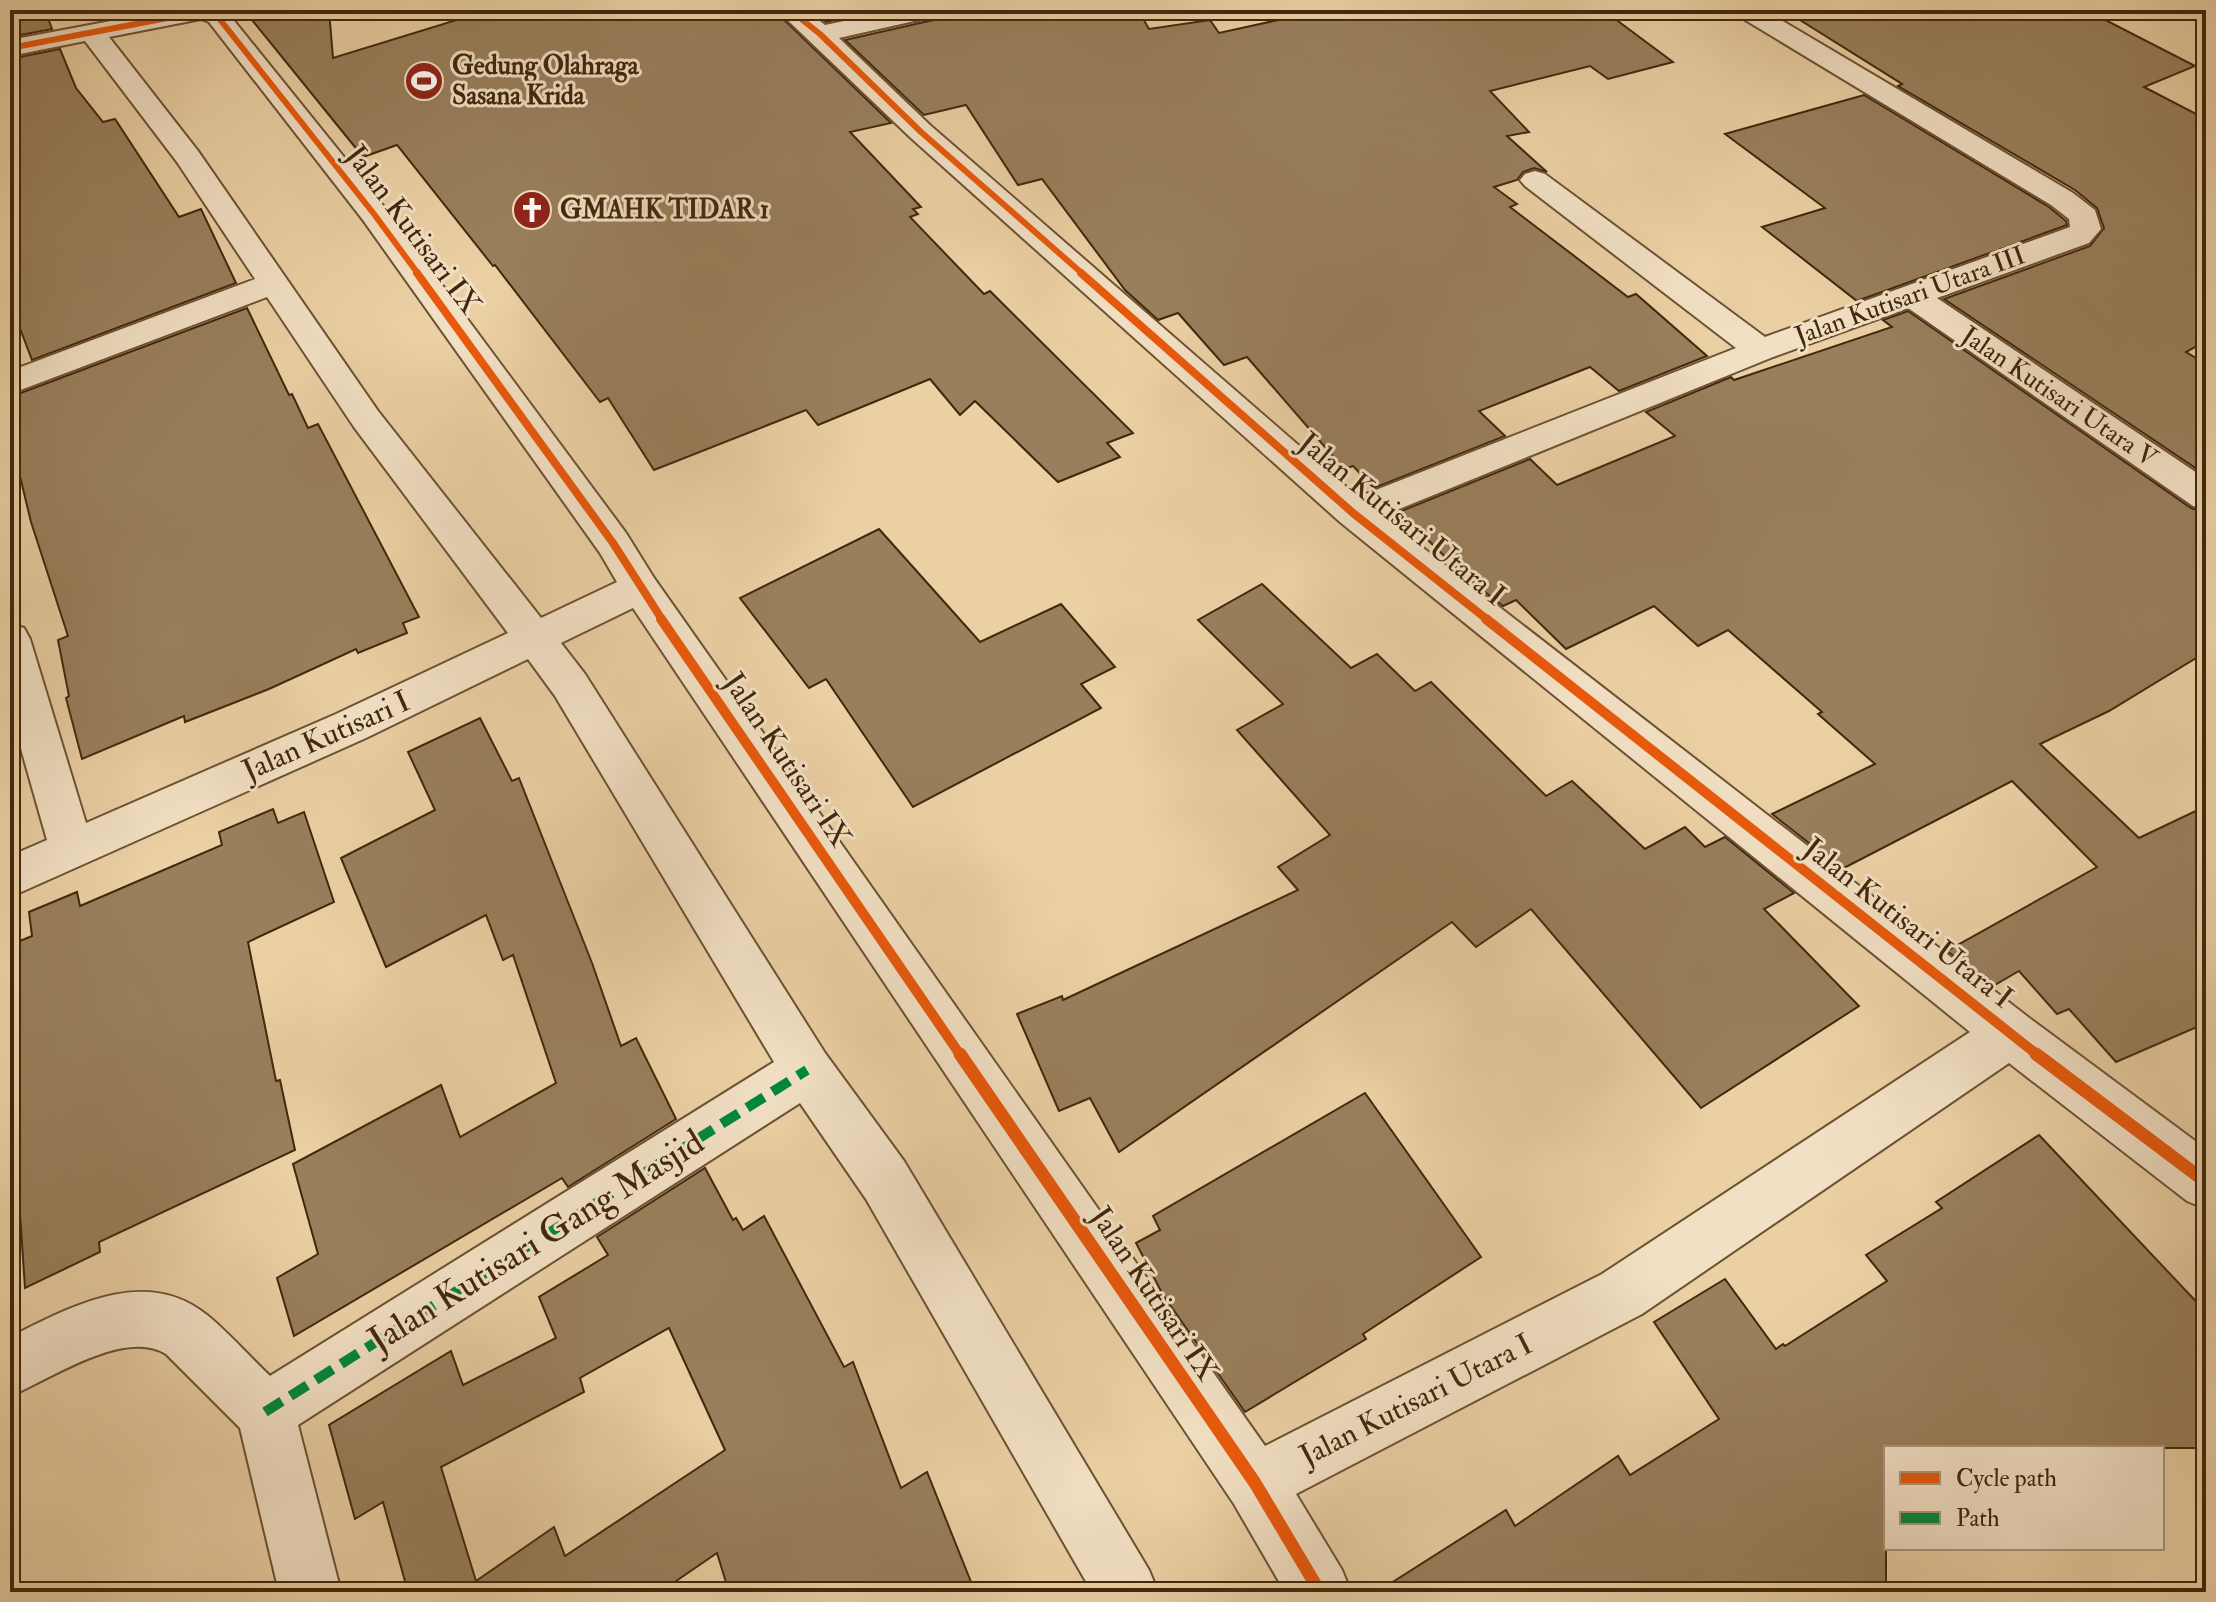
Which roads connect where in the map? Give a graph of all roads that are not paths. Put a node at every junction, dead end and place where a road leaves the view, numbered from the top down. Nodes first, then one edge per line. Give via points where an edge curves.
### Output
1 (790, 10) edge
2 (932, 10) edge
3 (1746, 10) edge
4 (106, 32) junction
5 (820, 34) junction
6 (10, 48) edge
7 (1535, 180) dead end
8 (274, 283) junction
9 (1912, 296) junction
10 (1761, 350) junction
11 (10, 383) edge
12 (2206, 497) edge
13 (1353, 513) junction
14 (640, 588) junction
15 (563, 625) junction
16 (10, 639) edge
17 (72, 850) junction
18 (10, 877) edge
19 (2010, 1034) junction
20 (807, 1070) junction
21 (2206, 1182) edge
22 (10, 1367) edge
23 (265, 1412) junction
24 (1255, 1483) junction
25 (310, 1592) edge
26 (1127, 1592) edge
27 (1320, 1592) edge

1 - 5 street, Jalan Kutisari Utara I
2 - 5 street
3 - 9 street, Jalan Kutisari Utara III via 2084,216 2086,229 2078,236
4 - 6 street, Jalan Kutisari IX
4 - 8 street via 116,60
4 - 14 street, Jalan Kutisari IX via 204,11 218,17 374,214 613,543
5 - 13 street, Jalan Kutisari Utara I via 921,132
7 - 10 street
8 - 11 street
8 - 15 street via 366,419
9 - 10 street, Jalan Kutisari Utara III
9 - 12 street, Jalan Kutisari Utara V
10 - 13 street, Jalan Kutisari Utara III
13 - 19 street, Jalan Kutisari Utara I
14 - 15 street, Jalan Kutisari I
14 - 24 street, Jalan Kutisari IX
15 - 17 street, Jalan Kutisari I
15 - 20 street via 570,685
16 - 17 street
17 - 18 street, Jalan Kutisari I
19 - 21 street
19 - 24 street, Jalan Kutisari Utara I via 1622,1294
20 - 23 street, Jalan Kutisari Gang Masjid
20 - 26 street via 885,1180
22 - 23 street via 70,1337 128,1318 163,1320 186,1334
23 - 25 street
24 - 27 street, Jalan Kutisari IX

